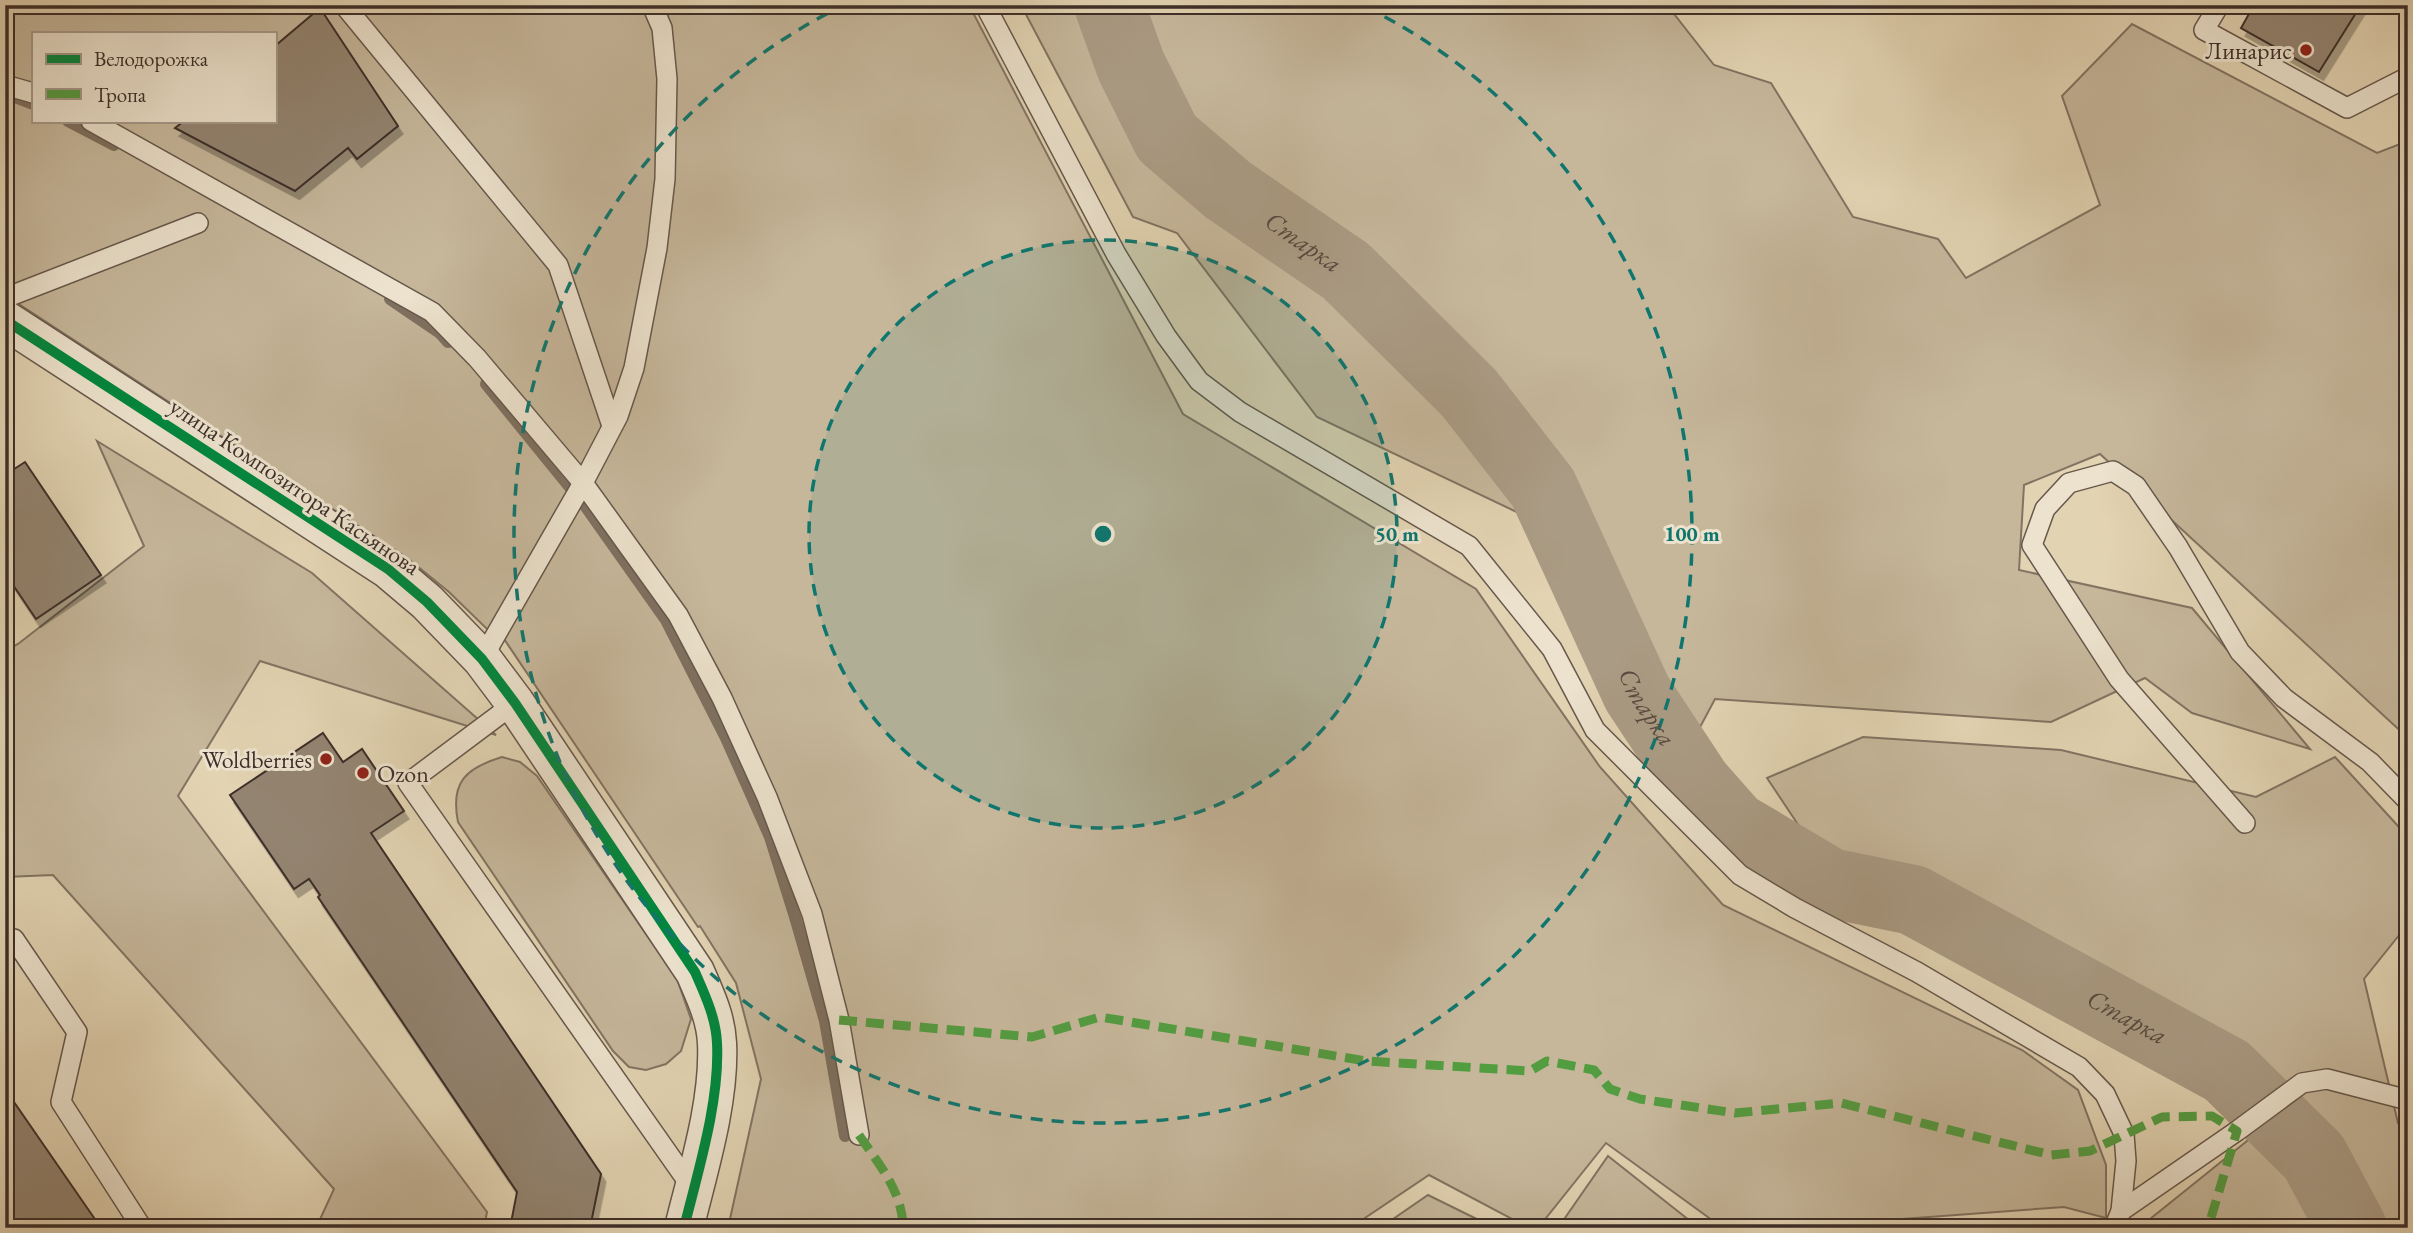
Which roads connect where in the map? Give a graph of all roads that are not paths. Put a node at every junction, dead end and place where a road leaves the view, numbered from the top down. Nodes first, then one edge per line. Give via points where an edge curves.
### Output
1 (344, 5) edge
2 (652, 5) edge
3 (985, 5) edge
4 (2219, 5) edge
5 (2408, 76) edge
6 (5, 85) edge
7 (32, 93) edge
8 (94, 122) edge
9 (198, 223) dead end
10 (5, 298) edge
11 (5, 320) edge
12 (612, 426) junction
13 (583, 483) junction
14 (482, 659) junction
15 (515, 703) junction
16 (2408, 801) edge
17 (2245, 823) dead end
18 (14, 939) dead end
19 (2408, 1100) edge
20 (859, 1135) dead end
21 (693, 1189) junction
22 (2118, 1219) edge
23 (142, 1228) edge
24 (684, 1228) edge

1 - 12 lane via 558,265
2 - 12 lane via 662,28 667,79 665,179 634,368
3 - 22 lane via 1116,254 1199,381 1240,412 1469,546 1552,649 1595,730 1740,875 2079,1067 2105,1094 2124,1134 2126,1161
4 - 5 lane via 2204,30 2347,108
6 - 7 lane
8 - 13 lane via 432,312
9 - 10 lane
11 - 14 street, улица Композитора Касьянова via 388,569
12 - 13 lane
13 - 14 lane
13 - 20 lane via 678,615 767,797 812,914 839,1020
14 - 15 street, улица Композитора Касьянова
15 - 21 street, улица Композитора Касьянова via 695,972 710,1006 717,1042 716,1089
15 - 21 lane via 408,783
16 - 17 lane via 2370,762 2284,698 2240,652 2136,486 2113,471 2069,483 2046,509 2032,545 2119,679
18 - 23 lane via 77,1032 61,1102
19 - 22 lane via 2327,1079 2302,1083
21 - 24 street, улица Композитора Касьянова

